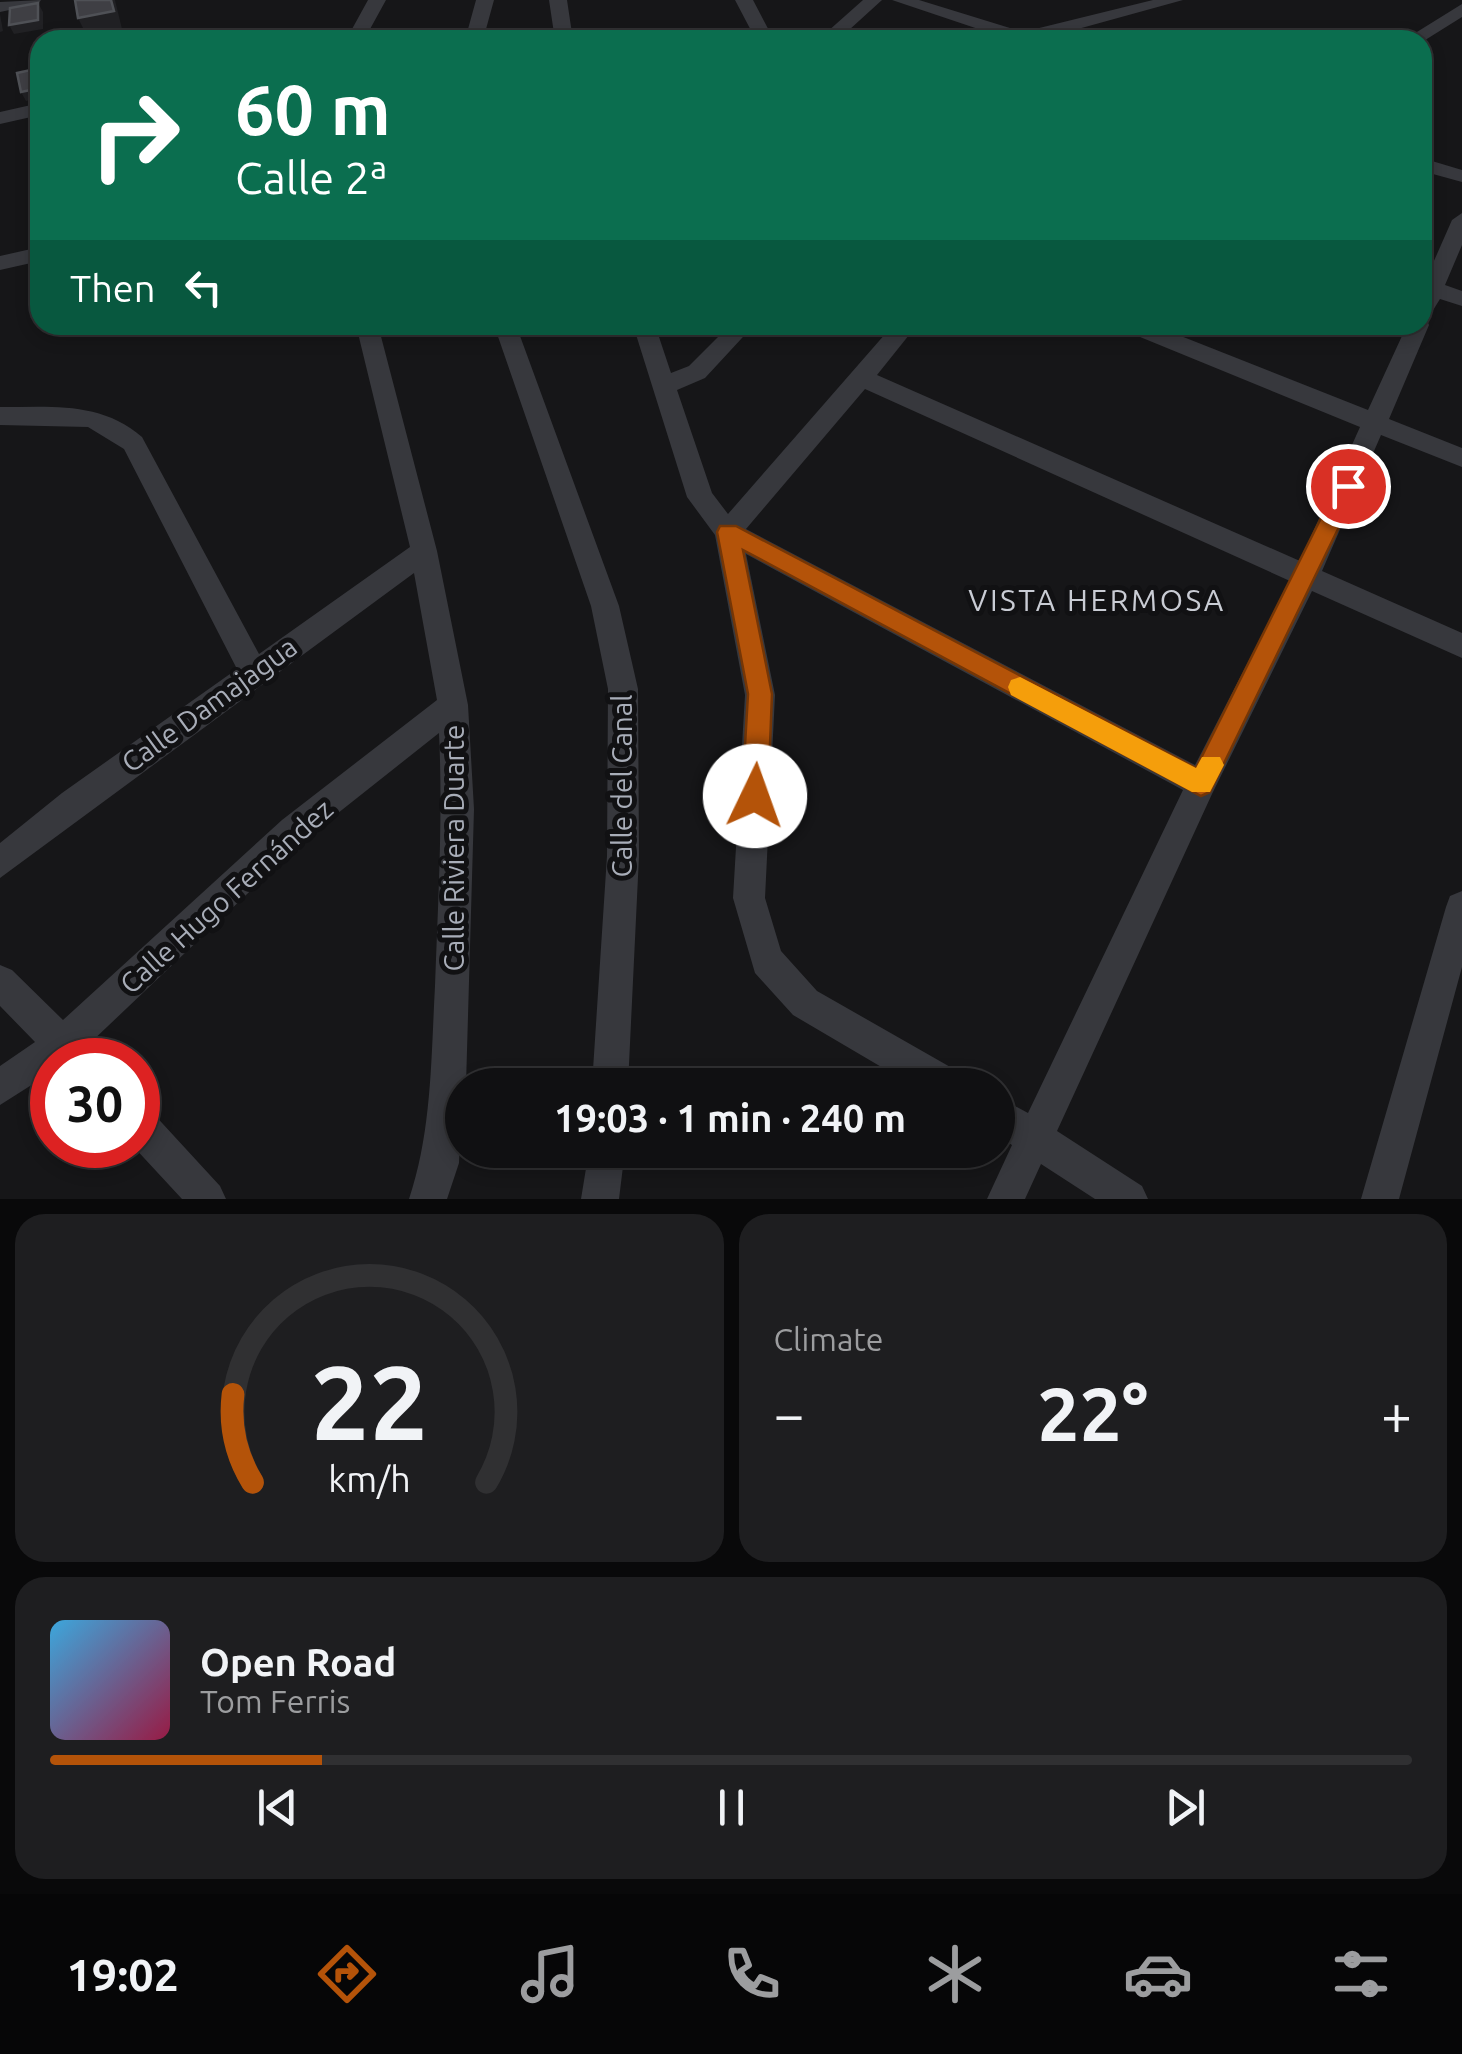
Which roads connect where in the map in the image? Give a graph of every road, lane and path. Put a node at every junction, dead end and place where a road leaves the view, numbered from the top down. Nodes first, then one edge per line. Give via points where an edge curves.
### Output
1 (32, 0) edge
2 (377, 0) edge
3 (484, 0) edge
4 (558, 0) edge
5 (744, 0) edge
6 (874, 0) edge
7 (902, 0) edge
8 (1174, 0) edge
9 (1445, 0) edge
10 (1133, 3) edge
11 (0, 7) edge
12 (1462, 9) edge
13 (358, 30) edge
14 (476, 30) edge
15 (562, 30) edge
16 (760, 30) edge
17 (839, 30) edge
18 (997, 30) edge
19 (1052, 30) edge
20 (1429, 30) edge
21 (30, 111) edge
22 (0, 118) edge
23 (1432, 167) edge
24 (1462, 176) edge
25 (1462, 220) edge
26 (30, 256) edge
27 (0, 264) edge
28 (1432, 279) edge
29 (1432, 288) edge
30 (1462, 299) edge
31 (370, 335) edge
32 (509, 335) edge
33 (647, 335) edge
34 (733, 335) edge
35 (897, 335) edge
36 (1156, 335) edge
37 (1414, 335) edge
38 (860, 378) junction
39 (664, 385) junction
40 (0, 416) edge
41 (1376, 425) junction
42 (1462, 458) edge
43 (728, 532) junction
44 (424, 551) junction
45 (1306, 578) junction
46 (1462, 646) edge
47 (253, 671) junction
48 (453, 705) junction
49 (1201, 784) junction
50 (0, 863) edge
51 (1462, 908) edge
52 (0, 982) edge
53 (56, 1038) edge
54 (84, 1038) edge
55 (611, 1068) edge
56 (917, 1068) edge
57 (30, 1072) edge
58 (0, 1087) edge
59 (1015, 1124) edge
60 (1035, 1136) junction
61 (160, 1148) edge
62 (604, 1168) edge
63 (207, 1199) edge
64 (428, 1199) edge
65 (600, 1199) edge
66 (1006, 1199) edge
67 (1129, 1199) edge
68 (1380, 1199) edge

1 - 11 street
2 - 13 street
3 - 14 street
4 - 15 street
5 - 16 street
6 - 17 street
7 - 18 street
8 - 10 street
9 - 12 street
10 - 19 street
12 - 20 street
21 - 22 street
23 - 24 street
25 - 28 street
26 - 27 street
29 - 30 street
31 - 44 street, Calle Riviera Duarte
32 - 55 street, Calle del Canal via 605,606 622,690 623,856
33 - 39 street
34 - 39 street via 697,372
35 - 38 street
36 - 41 street
37 - 41 street
38 - 43 street
38 - 45 street
39 - 43 street via 700,497
40 - 47 street via 95,417 118,426
41 - 42 street
41 - 45 street
43 - 49 street
43 - 56 street via 760,694 749,898 767,961 805,1003
44 - 47 street, Calle Damajagua
44 - 48 street, Calle Riviera Duarte
45 - 46 street
45 - 49 street
47 - 50 street, Calle Damajagua
48 - 54 street, Calle Hugo Fernández via 294,830
48 - 64 street, Calle Riviera Duarte via 458,809 452,1020 440,1163
49 - 60 street
51 - 68 street
52 - 53 street
57 - 58 street, Calle Hugo Fernández
59 - 60 street
60 - 66 street
60 - 67 street
61 - 63 street
62 - 65 street

